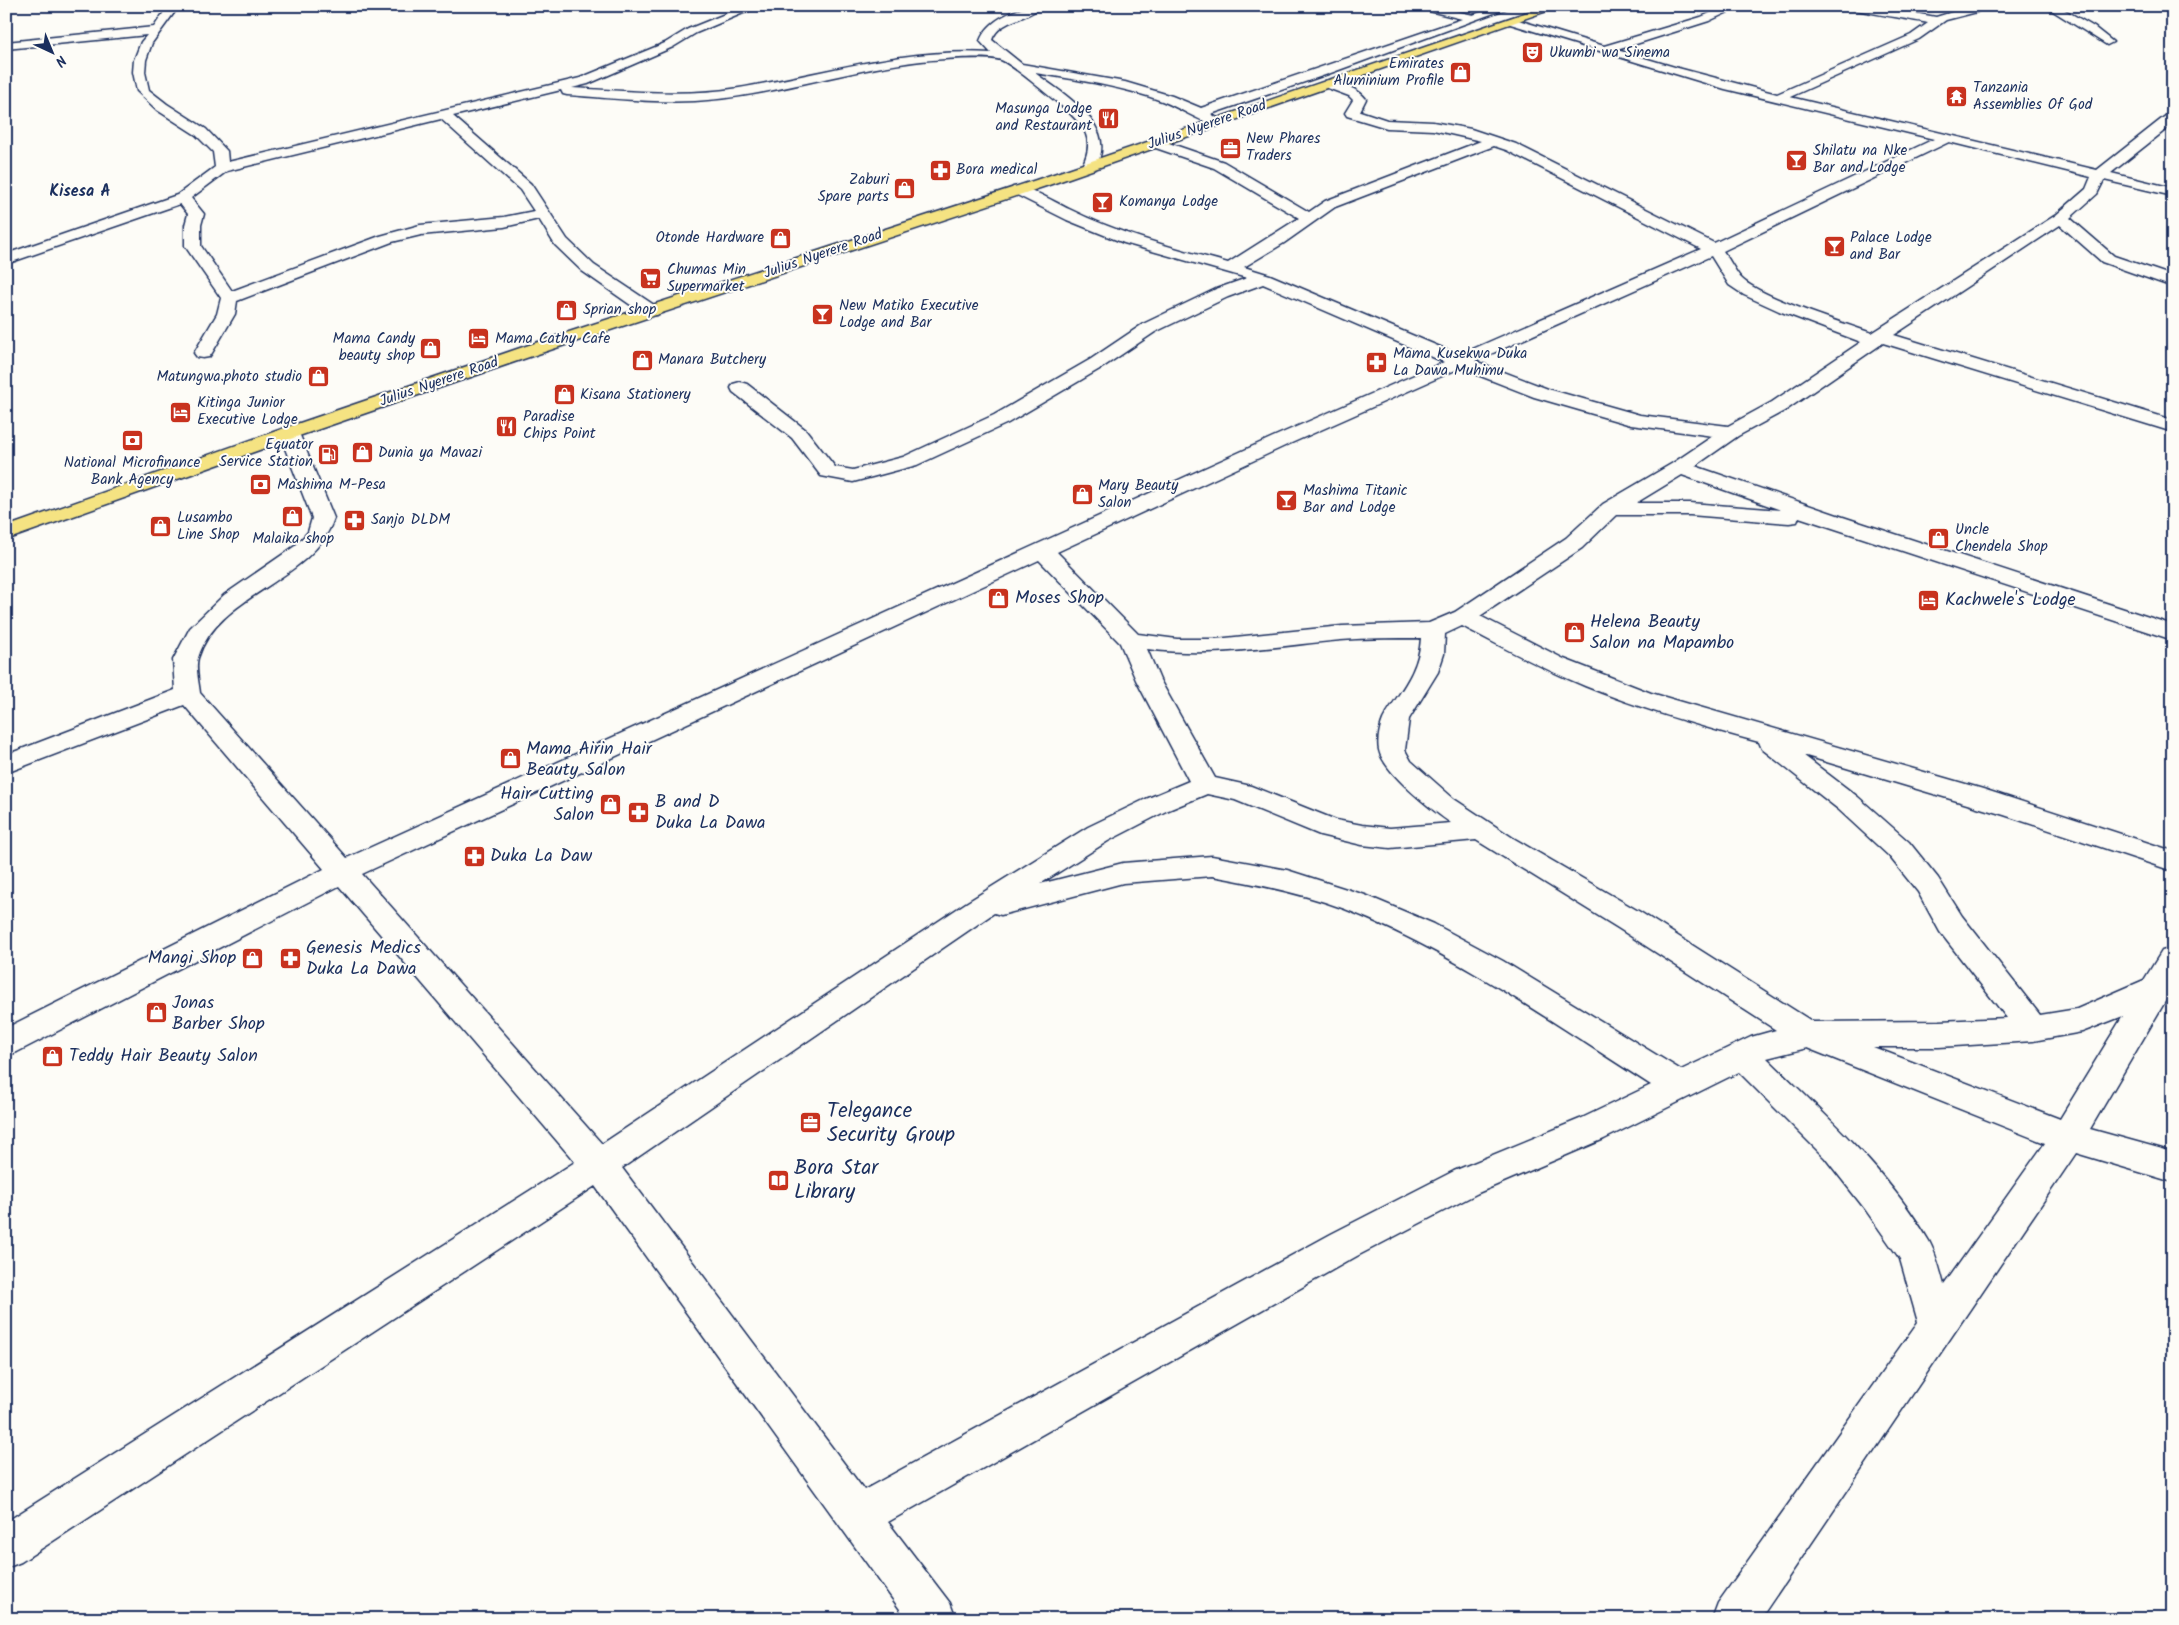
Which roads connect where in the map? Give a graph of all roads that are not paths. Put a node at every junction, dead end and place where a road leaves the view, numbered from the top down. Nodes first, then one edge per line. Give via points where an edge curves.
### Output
1 (174, 6) edge
2 (754, 6) edge
3 (1036, 6) edge
4 (1421, 6) edge
5 (1556, 6) edge
6 (1736, 6) edge
7 (1847, 6) edge
8 (1981, 6) edge
9 (2050, 6) edge
10 (1512, 11) edge
11 (1473, 18) junction
12 (1937, 21) junction
13 (158, 30) junction
14 (2107, 42) dead end
15 (6, 46) edge
16 (1603, 50) junction
17 (1004, 57) junction
18 (1018, 66) junction
19 (1329, 84) junction
20 (535, 93) junction
21 (1777, 98) junction
22 (1200, 113) junction
23 (443, 114) junction
24 (2173, 117) edge
25 (1216, 122) junction
26 (1945, 139) junction
27 (1493, 141) junction
28 (1155, 143) junction
29 (1089, 166) junction
30 (222, 168) junction
31 (2099, 175) junction
32 (1018, 190) junction
33 (2173, 192) edge
34 (182, 198) junction
35 (543, 214) junction
36 (1310, 218) junction
37 (2061, 218) junction
38 (1714, 249) junction
39 (6, 259) edge
40 (1231, 268) junction
41 (1264, 278) junction
42 (2173, 282) edge
43 (229, 298) junction
44 (651, 311) junction
45 (1876, 338) junction
46 (203, 353) dead end
47 (1457, 361) junction
48 (740, 388) dead end
49 (2173, 426) edge
50 (1732, 432) junction
51 (288, 433) junction
52 (1680, 467) junction
53 (1611, 509) junction
54 (1835, 522) junction
55 (6, 534) edge
56 (1042, 550) junction
57 (1462, 617) junction
58 (1433, 630) junction
59 (2173, 633) edge
60 (1132, 640) junction
61 (188, 694) junction
62 (1760, 735) junction
63 (6, 765) edge
64 (1205, 784) junction
65 (1480, 830) junction
66 (2173, 861) edge
67 (344, 871) junction
68 (976, 910) junction
69 (2165, 974) edge
70 (2033, 1029) junction
71 (1808, 1035) junction
72 (6, 1043) edge
73 (1743, 1056) junction
74 (1681, 1087) junction
75 (2068, 1137) junction
76 (599, 1165) junction
77 (2173, 1167) edge
78 (1938, 1326) junction
79 (858, 1516) junction
80 (6, 1547) edge
81 (934, 1619) edge
82 (1734, 1619) edge

1 - 13 street
2 - 20 street via 584,81
3 - 17 street via 995,26 987,34 986,40
4 - 11 street
5 - 10 highway, Julius Nyerere Road via 1538,12
6 - 16 street
7 - 12 street
8 - 12 street via 1949,14
9 - 14 street
10 - 11 street
10 - 16 street
10 - 19 highway, Julius Nyerere Road
11 - 22 street
12 - 21 street via 1915,37
13 - 15 street
13 - 30 street via 147,42 140,60 143,92 201,132 220,151
16 - 21 street
17 - 18 street
17 - 20 street via 961,54 913,57 738,92 695,97 573,91
18 - 22 street via 1153,92
18 - 29 street via 1066,103 1093,130 1094,156
19 - 25 highway, Julius Nyerere Road
19 - 27 street via 1353,93 1360,99 1352,113 1374,121 1433,126
20 - 23 street
21 - 26 street
22 - 25 street
23 - 30 street
23 - 35 street via 526,187
24 - 31 street
25 - 28 highway, Julius Nyerere Road
26 - 31 street
26 - 38 street
27 - 36 street via 1330,204
27 - 38 street via 1511,147
28 - 29 highway, Julius Nyerere Road
28 - 36 street via 1219,165
29 - 32 highway, Julius Nyerere Road
30 - 34 street
31 - 33 street
31 - 37 street via 2092,191
32 - 40 street via 1072,217 1130,240
32 - 44 highway, Julius Nyerere Road
34 - 39 street
34 - 43 street via 196,214 194,246
35 - 43 street via 495,223 420,230 386,239
35 - 44 street via 561,242 588,268
36 - 40 street
37 - 42 street via 2108,259
37 - 45 street
38 - 45 street via 1735,280 1750,291 1785,307
38 - 47 street
40 - 41 street
41 - 47 street
41 - 48 street via 1222,293 1149,328 1097,363 1001,419 910,461 853,476 828,472 799,434
43 - 46 street via 226,314
44 - 51 highway, Julius Nyerere Road
45 - 49 street
45 - 50 street via 1779,406
47 - 50 street via 1540,393 1638,421
47 - 56 street
50 - 52 street
51 - 55 highway, Julius Nyerere Road
51 - 61 street via 322,518 318,533 303,551 232,600 198,633 185,660
52 - 53 street
52 - 54 street
53 - 54 street via 1690,509
53 - 57 street via 1574,543
54 - 59 street
56 - 60 street
56 - 67 street
57 - 58 street
57 - 62 street via 1539,657 1612,688
58 - 60 street via 1342,633 1216,646 1177,646
58 - 65 street via 1432,654 1426,672 1396,719 1392,750 1401,766 1437,799
60 - 64 street via 1148,680
61 - 63 street
61 - 67 street
62 - 66 street via 1979,797
62 - 70 street via 1848,803 1899,849 1928,885 1951,924
64 - 65 street via 1241,792 1330,828 1362,835 1390,838
64 - 68 street via 1098,834
65 - 71 street via 1629,920
67 - 72 street
67 - 76 street
68 - 74 street via 1123,874 1212,866 1287,880 1355,902 1423,932 1492,969
68 - 76 street
69 - 70 street via 2082,1020
69 - 75 street
70 - 71 street
71 - 73 street via 1762,1046
71 - 75 street
73 - 74 street
73 - 78 street via 1837,1148 1878,1198 1916,1253
74 - 79 street via 1466,1182 1344,1245
75 - 77 street
75 - 78 street
76 - 79 street
76 - 80 street
78 - 82 street
79 - 81 street

